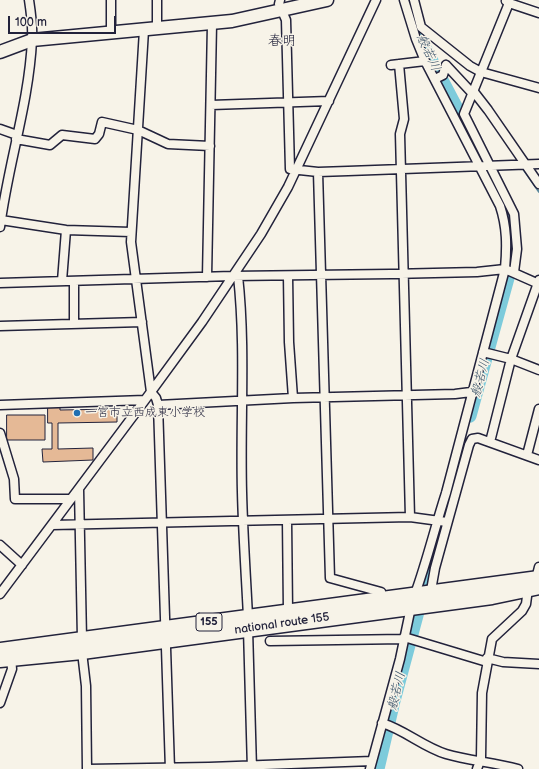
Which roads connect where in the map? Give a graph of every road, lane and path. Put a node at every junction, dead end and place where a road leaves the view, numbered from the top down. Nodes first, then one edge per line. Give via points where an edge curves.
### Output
1 (30, 0) edge
2 (111, 0) edge
3 (158, 0) edge
4 (327, 0) edge
5 (376, 0) edge
6 (404, 0) edge
7 (414, 0) edge
8 (507, 2) edge
9 (522, 3) edge
10 (282, 5) edge
11 (539, 13) edge
12 (212, 24) junction
13 (157, 28) junction
14 (144, 30) junction
15 (111, 32) junction
16 (32, 40) junction
17 (0, 52) edge
18 (425, 61) junction
19 (481, 72) junction
20 (438, 78) junction
21 (539, 88) edge
22 (473, 93) junction
23 (329, 101) junction
24 (288, 102) junction
25 (211, 105) junction
26 (0, 129) edge
27 (138, 130) junction
28 (17, 137) junction
29 (210, 146) junction
30 (539, 164) edge
31 (526, 165) junction
32 (485, 166) junction
33 (401, 170) junction
34 (296, 171) junction
35 (318, 172) junction
36 (539, 184) edge
37 (3, 187) edge
38 (0, 224) edge
39 (66, 230) junction
40 (131, 232) junction
41 (510, 271) junction
42 (404, 274) junction
43 (235, 276) junction
44 (288, 276) junction
45 (322, 276) junction
46 (207, 277) junction
47 (136, 279) junction
48 (62, 281) junction
49 (74, 281) junction
50 (0, 283) edge
51 (539, 283) edge
52 (142, 322) junction
53 (74, 324) junction
54 (0, 326) edge
55 (486, 353) junction
56 (511, 359) junction
57 (539, 370) edge
58 (151, 392) junction
59 (471, 392) junction
60 (407, 395) junction
61 (324, 397) junction
62 (293, 398) junction
63 (145, 400) junction
64 (242, 400) junction
65 (0, 405) edge
66 (158, 405) junction
67 (539, 409) edge
68 (0, 433) edge
69 (490, 442) junction
70 (527, 455) junction
71 (539, 460) edge
72 (79, 489) junction
73 (71, 499) junction
74 (410, 517) junction
75 (327, 519) junction
76 (286, 520) junction
77 (244, 521) junction
78 (442, 521) junction
79 (162, 522) junction
80 (52, 525) junction
81 (80, 526) junction
82 (0, 545) edge
83 (22, 565) junction
84 (536, 580) edge
85 (381, 592) dead end
86 (0, 594) edge
87 (421, 600) junction
88 (288, 611) junction
89 (248, 623) junction
90 (166, 634) junction
91 (407, 638) junction
92 (270, 641) dead end
93 (82, 645) junction
94 (4, 656) edge
95 (487, 660) junction
96 (539, 664) edge
97 (0, 703) edge
98 (386, 725) junction
99 (371, 765) edge
100 (478, 765) edge
101 (252, 767) edge
102 (170, 768) edge
103 (88, 769) edge
104 (518, 769) edge

1 - 16 street
2 - 15 street
3 - 13 street
4 - 10 main road
5 - 23 street
6 - 18 street
7 - 19 street via 421,28 450,52
8 - 9 street
8 - 19 street
9 - 11 street
10 - 12 main road via 232,22
10 - 24 street via 286,20
12 - 13 main road
12 - 25 street
13 - 14 main road
14 - 15 main road
14 - 27 street
15 - 16 main road
16 - 17 main road
16 - 28 street
18 - 20 street
18 - 33 street via 395,65 404,119 400,134
19 - 21 street
19 - 22 street
20 - 22 street via 446,65
20 - 32 street
22 - 31 street via 488,110
22 - 32 street via 464,114
23 - 24 street
23 - 34 street
24 - 25 street
24 - 34 street via 290,169
25 - 29 street
26 - 28 street
27 - 28 street via 102,122 95,139 62,135 50,145
27 - 29 street via 168,144
27 - 40 street
28 - 37 street
29 - 46 street
30 - 31 street
31 - 32 street
31 - 36 street
32 - 33 street
32 - 41 street via 514,214 517,249
33 - 35 street
33 - 42 street
34 - 35 street
34 - 43 street
35 - 45 street
37 - 38 street
38 - 39 street
39 - 40 street
39 - 48 street
40 - 47 street
41 - 42 street
41 - 51 street
41 - 55 street
42 - 45 street
42 - 60 street
43 - 44 street
43 - 46 street
43 - 58 street
43 - 64 street via 240,300
44 - 45 street
44 - 62 street
45 - 61 street
46 - 47 street
47 - 49 street
47 - 52 street
48 - 49 street
48 - 50 street
49 - 53 street
51 - 56 street
52 - 53 street
52 - 58 street
53 - 54 street
55 - 56 street
55 - 59 street
56 - 57 street
56 - 69 street
58 - 63 street
58 - 66 street
59 - 60 street
59 - 78 street via 446,493
60 - 61 street
60 - 74 street
61 - 62 street
61 - 75 street
62 - 64 street
63 - 65 street
63 - 72 street
64 - 66 street
64 - 77 street
66 - 79 street
67 - 70 street
68 - 73 street via 14,480 15,499
69 - 70 street
69 - 78 street via 472,439
70 - 71 street
72 - 73 street
72 - 81 street
73 - 80 street
74 - 75 street
74 - 78 street
75 - 76 street
75 - 85 street via 330,578
76 - 77 street
76 - 88 street
77 - 79 street
77 - 89 street
78 - 87 street
78 - 87 street via 427,559
79 - 81 street
79 - 90 street
80 - 81 street
80 - 83 street
81 - 93 street
82 - 83 street
83 - 86 street
84 - 87 highway, national route 155 / 155 via 492,597
84 - 95 street via 524,607 492,639
87 - 88 highway, national route 155 / 155
87 - 89 highway, national route 155 / 155
87 - 91 street
88 - 89 highway, national route 155 / 155
89 - 90 highway, national route 155 / 155
89 - 101 street
90 - 93 highway, national route 155 / 155
90 - 102 street
91 - 92 street
91 - 95 street
91 - 98 street
93 - 94 highway, national route 155 / 155
93 - 103 street via 86,686
94 - 97 street via 12,669
95 - 96 street
95 - 100 street via 482,693
98 - 99 street
98 - 100 street via 432,749
99 - 101 street
100 - 104 street
101 - 102 street
102 - 103 street

